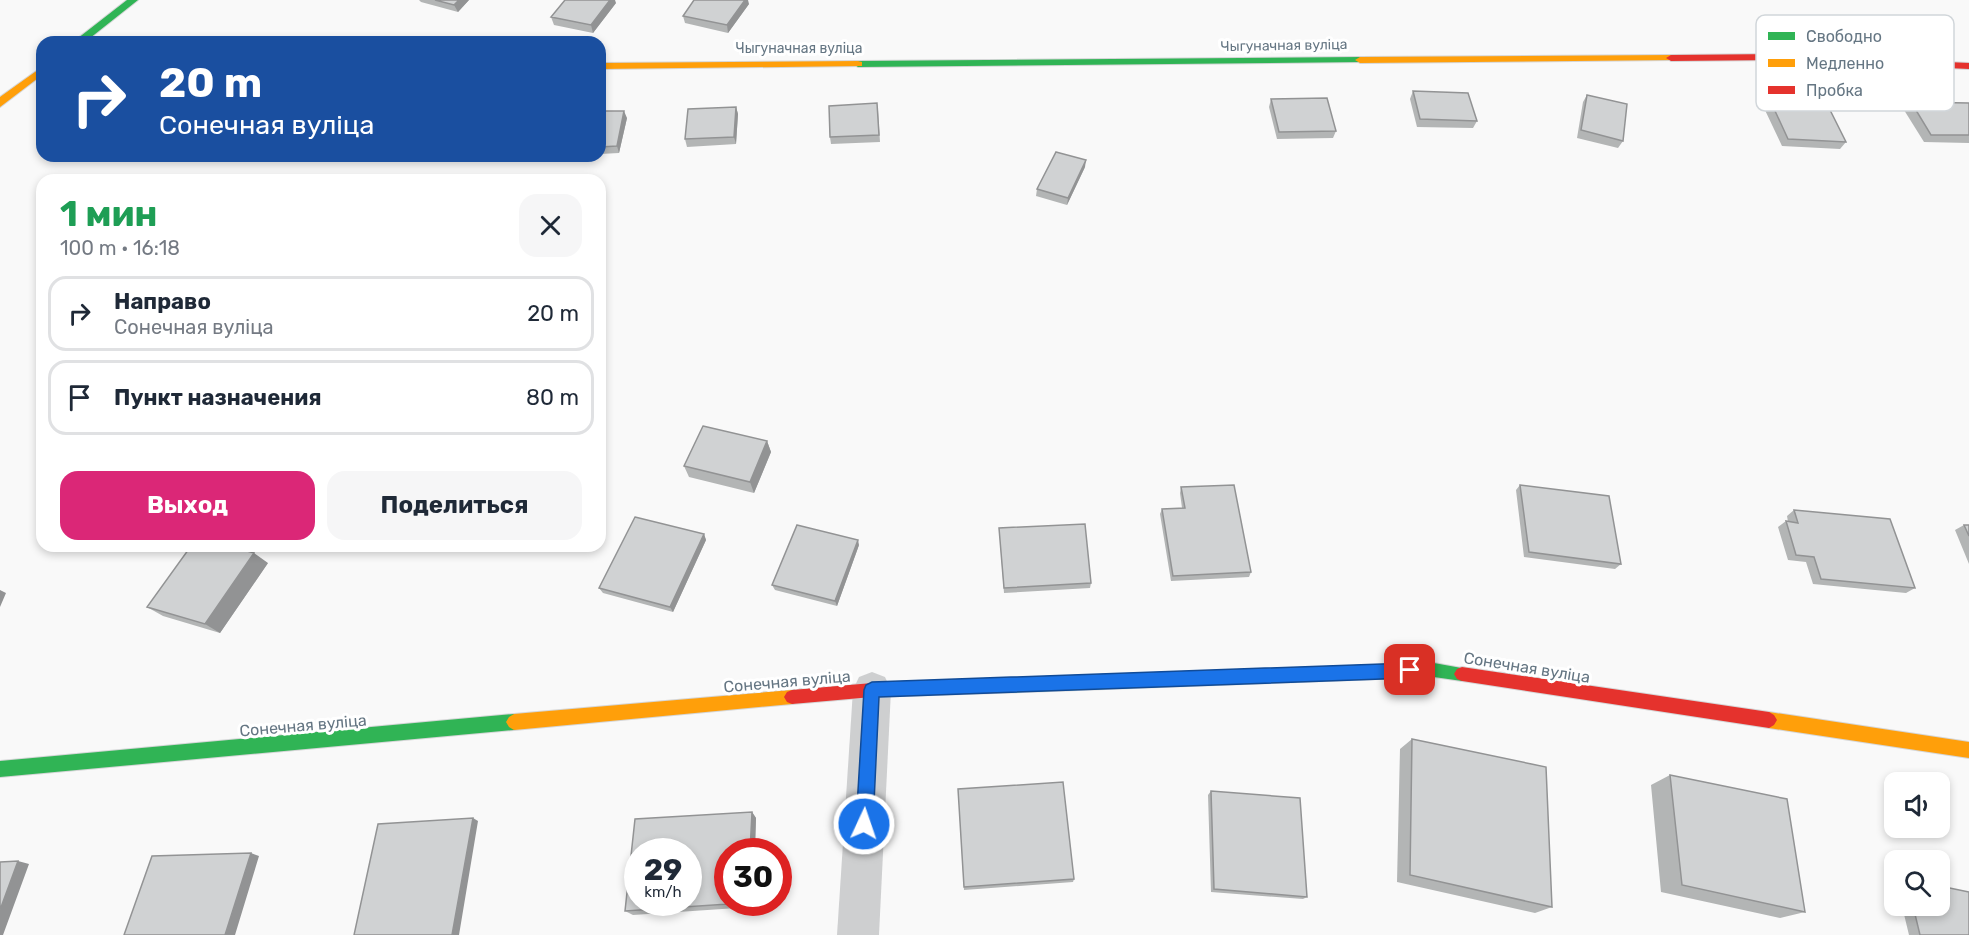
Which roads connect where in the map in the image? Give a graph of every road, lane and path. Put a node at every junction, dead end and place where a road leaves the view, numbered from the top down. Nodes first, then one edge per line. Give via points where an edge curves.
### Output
1 (133, 0) edge
2 (86, 36) edge
3 (1756, 57) edge
4 (1954, 65) edge
5 (606, 66) edge
6 (1969, 66) edge
7 (36, 75) edge
8 (0, 103) edge
9 (872, 690) junction
10 (1969, 750) edge
11 (0, 769) edge
12 (858, 935) edge

1 - 2 street
3 - 5 street, Чыгуначная вуліца
4 - 6 street, Чыгуначная вуліца
7 - 8 street
9 - 10 street, Сонечная вуліца via 1434,669
9 - 11 street, Сонечная вуліца
9 - 12 street

